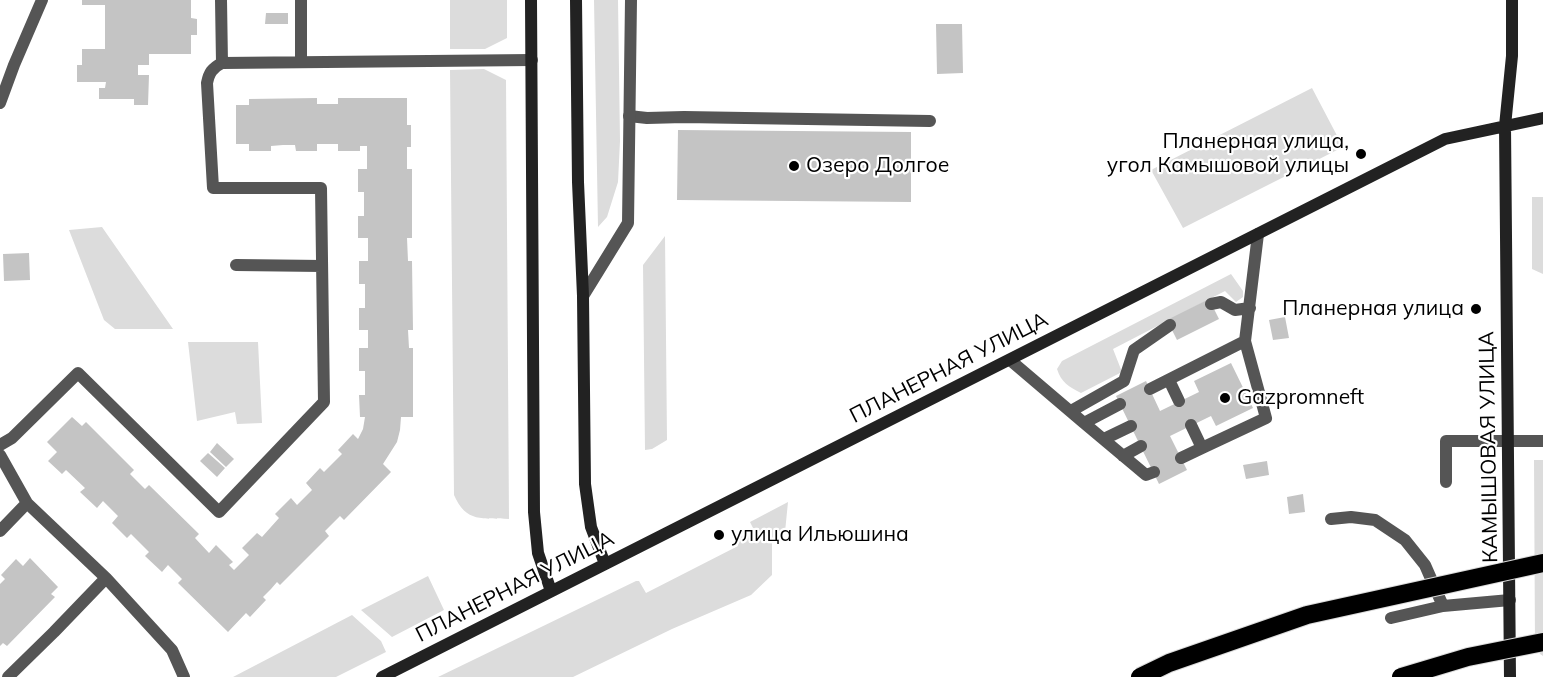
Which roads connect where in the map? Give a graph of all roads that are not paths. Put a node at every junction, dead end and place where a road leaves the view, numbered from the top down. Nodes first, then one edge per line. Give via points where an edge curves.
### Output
1 (42, 0) edge
2 (221, 0) edge
3 (301, 0) edge
4 (531, 0) edge
5 (576, 0) edge
6 (631, 0) edge
7 (1512, 0) edge
8 (532, 60) junction
9 (301, 62) junction
10 (222, 63) junction
11 (0, 103) edge
12 (629, 116) junction
13 (1543, 118) edge
14 (930, 122) dead end
15 (1505, 126) junction
16 (1258, 234) junction
17 (236, 265) dead end
18 (322, 266) junction
19 (583, 296) junction
20 (1211, 304) dead end
21 (1250, 308) junction
22 (1170, 326) dead end
23 (1245, 341) junction
24 (1010, 360) junction
25 (1169, 380) junction
26 (1150, 390) dead end
27 (1179, 401) dead end
28 (1120, 404) dead end
29 (1071, 411) junction
30 (1084, 423) junction
31 (1191, 425) dead end
32 (1131, 426) dead end
33 (1104, 440) junction
34 (1509, 441) junction
35 (1543, 441) edge
36 (0, 445) edge
37 (1141, 446) dead end
38 (1202, 448) junction
39 (0, 455) edge
40 (1123, 456) junction
41 (1181, 459) dead end
42 (1154, 472) dead end
43 (1446, 482) dead end
44 (27, 503) junction
45 (1331, 519) dead end
46 (0, 531) edge
47 (1543, 563) edge
48 (605, 564) junction
49 (106, 578) junction
50 (550, 591) junction
51 (1510, 600) junction
52 (1443, 606) junction
53 (1391, 618) dead end
54 (1543, 642) edge
55 (8, 677) edge
56 (184, 677) edge
57 (382, 677) edge
58 (1140, 677) edge
59 (1401, 677) edge
60 (1510, 677) edge

1 - 11 street
2 - 10 street
3 - 9 street
4 - 8 main road
5 - 19 main road
6 - 12 street
7 - 15 main road, КАМЫШОВАЯ УЛИЦА via 1512,56
8 - 9 street
8 - 50 main road via 534,512 538,553
9 - 10 street
10 - 18 street via 209,74 207,83 213,188 321,188
12 - 14 street
12 - 19 street via 628,223
13 - 15 main road, ПЛАНЕРНАЯ УЛИЦА
15 - 16 main road, ПЛАНЕРНАЯ УЛИЦА via 1445,139
15 - 34 main road, КАМЫШОВАЯ УЛИЦА
16 - 21 street
16 - 24 main road, ПЛАНЕРНАЯ УЛИЦА
17 - 18 street
18 - 36 street via 324,402 219,512 78,373
19 - 48 main road via 585,484 591,527
20 - 21 street via 1221,302 1235,310
21 - 23 street
22 - 29 street via 1134,350 1124,381
23 - 25 street
23 - 38 street via 1266,417
24 - 29 street
24 - 48 main road, ПЛАНЕРНАЯ УЛИЦА
25 - 26 street
25 - 27 street
28 - 30 street
29 - 30 street
30 - 33 street
31 - 38 street
32 - 33 street
33 - 40 street
34 - 35 street
34 - 43 street via 1446,441
34 - 51 main road, КАМЫШОВАЯ УЛИЦА
37 - 40 street
38 - 41 street
39 - 44 street
40 - 42 street via 1146,475
44 - 46 street
44 - 49 street
45 - 52 street via 1376,520 1405,540 1425,565
47 - 58 highway, bridge via 1307,615 1169,663
48 - 50 main road, ПЛАНЕРНАЯ УЛИЦА
49 - 55 street
49 - 56 street via 172,650
50 - 57 main road, ПЛАНЕРНАЯ УЛИЦА
51 - 52 street
51 - 60 main road, КАМЫШОВАЯ УЛИЦА
52 - 53 street
54 - 59 highway, bridge via 1468,657

